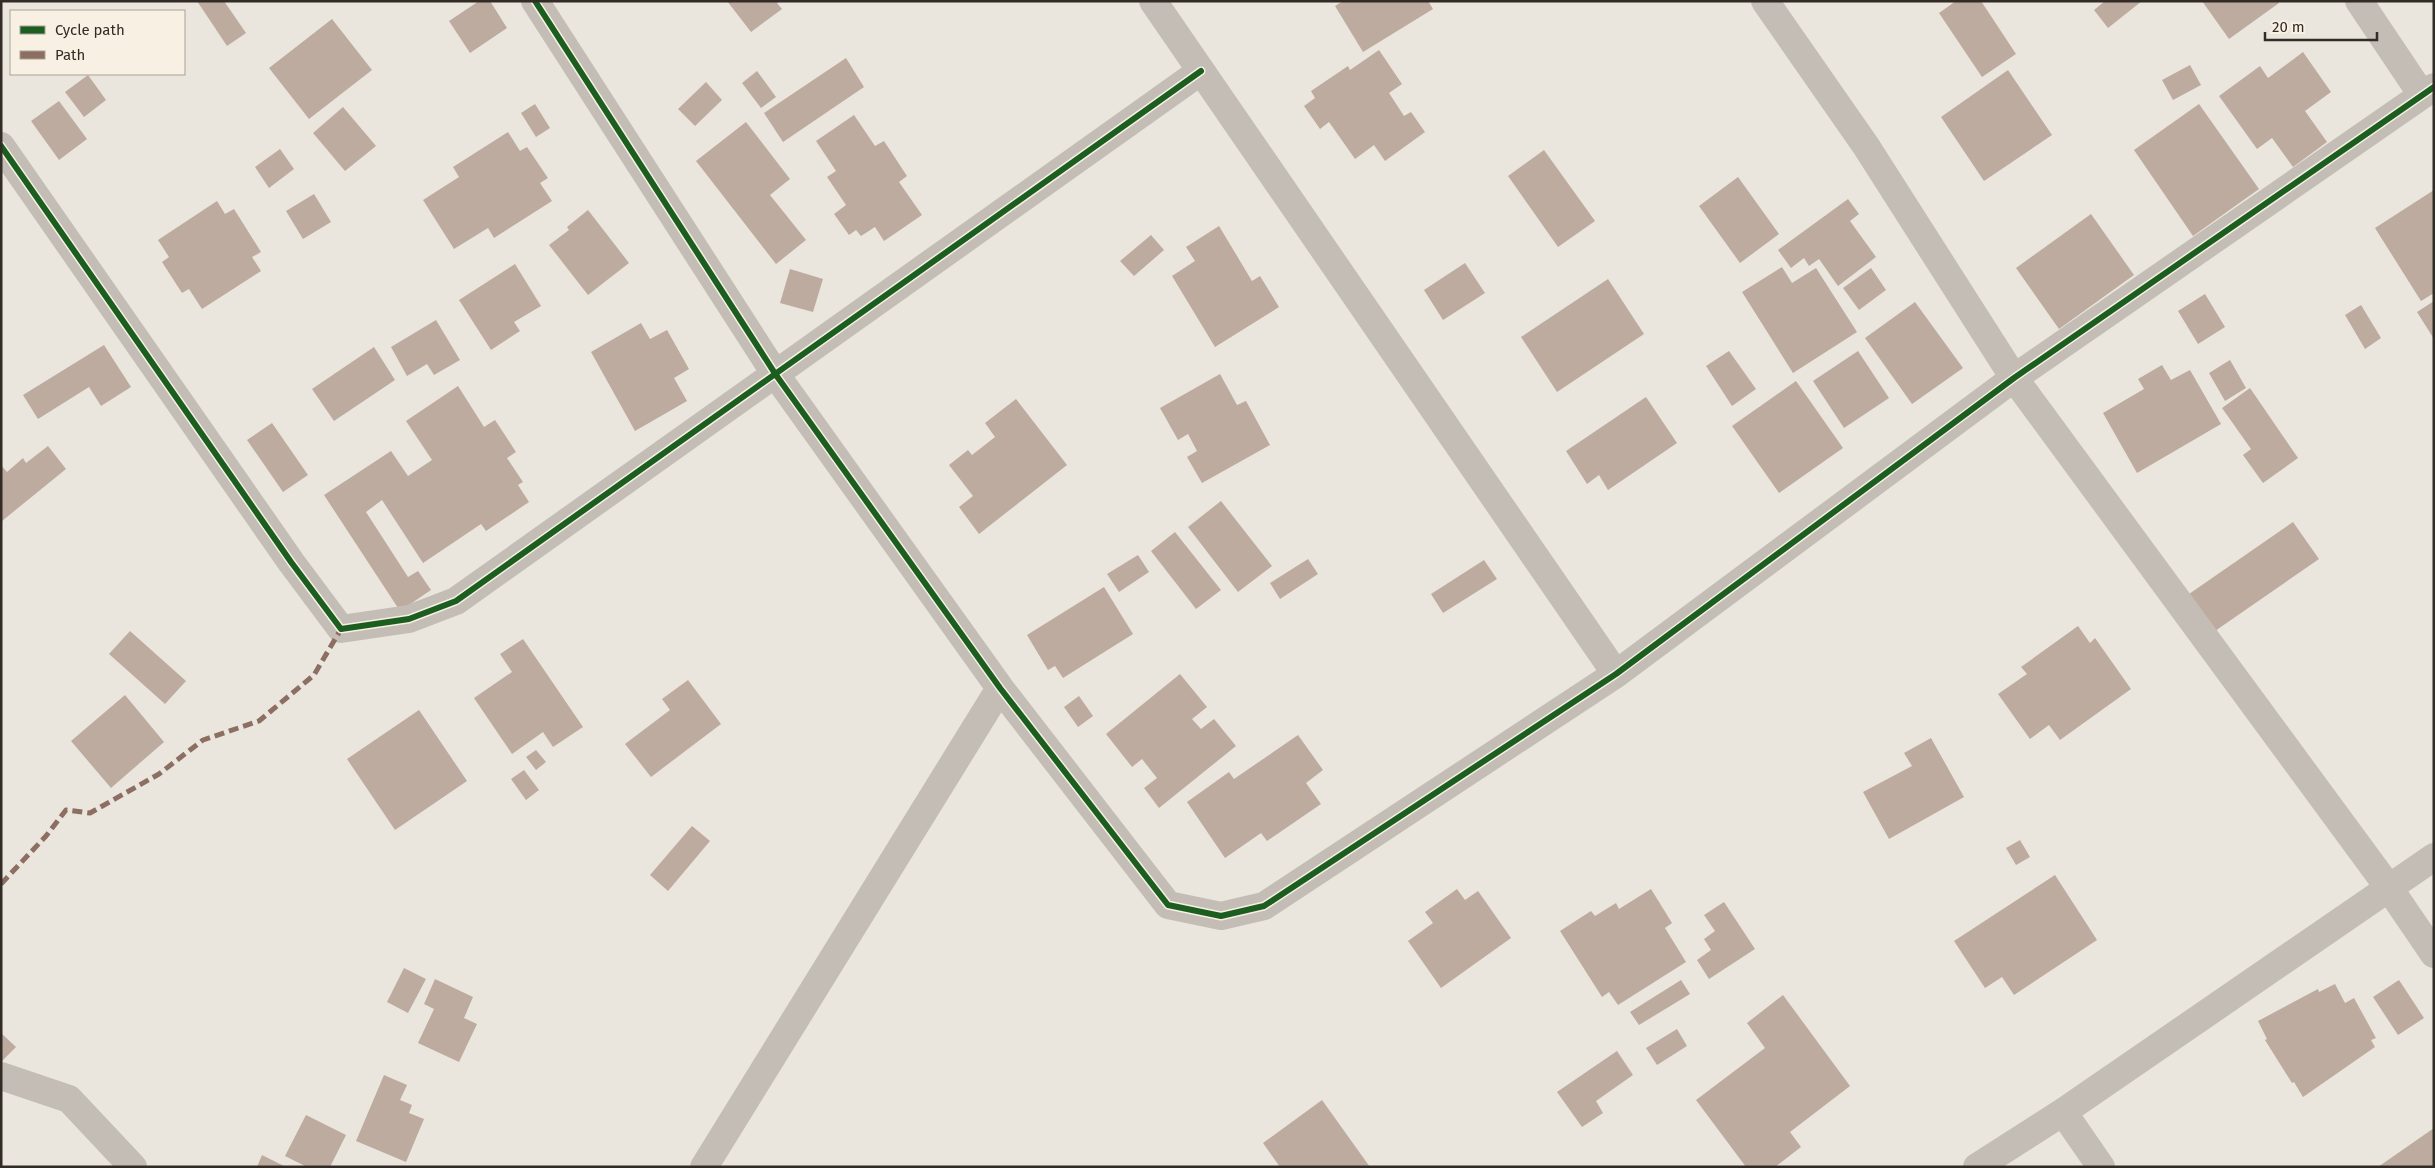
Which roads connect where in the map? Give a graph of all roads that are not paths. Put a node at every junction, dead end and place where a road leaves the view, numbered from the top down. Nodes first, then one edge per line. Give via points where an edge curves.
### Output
1 (535, 1) edge
2 (1153, 1) edge
3 (1765, 1) edge
4 (2359, 1) edge
5 (1201, 71) junction
6 (2428, 91) edge
7 (1, 146) edge
8 (776, 375) junction
9 (2014, 378) junction
10 (1616, 674) junction
11 (1000, 688) junction
12 (2434, 857) edge
13 (2389, 888) junction
14 (2434, 954) edge
15 (1, 1076) edge
16 (2063, 1112) junction
17 (133, 1167) edge
18 (704, 1167) edge
19 (1977, 1167) edge
20 (2101, 1167) edge

1 - 8 street
2 - 5 street
3 - 9 street via 1866,146
4 - 6 street
5 - 8 street
5 - 10 street
6 - 9 street
7 - 8 street via 341,629 409,619 456,601
8 - 11 street
9 - 10 street
9 - 13 street
10 - 11 street via 1264,906 1221,916 1168,905
11 - 18 street
12 - 13 street
13 - 14 street
13 - 16 street
15 - 17 street via 69,1100
16 - 19 street
16 - 20 street

